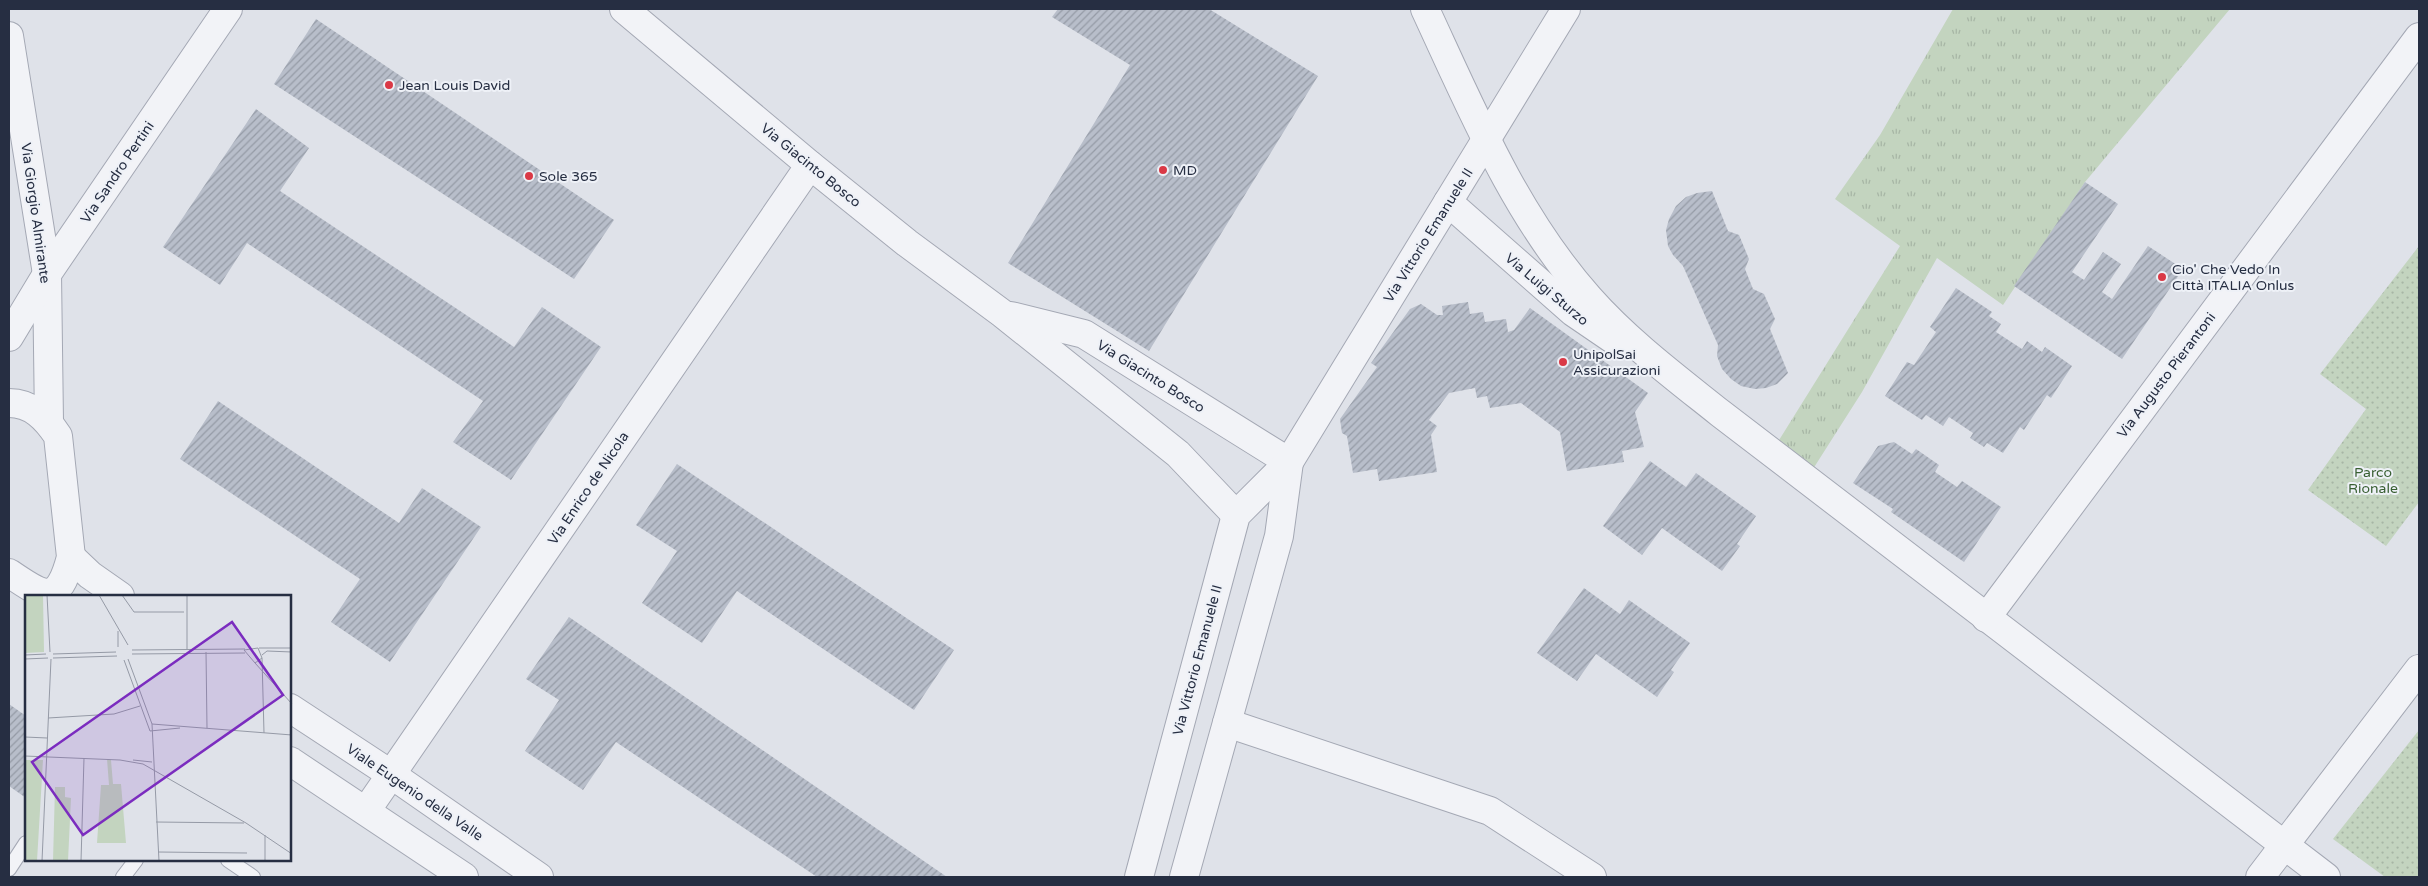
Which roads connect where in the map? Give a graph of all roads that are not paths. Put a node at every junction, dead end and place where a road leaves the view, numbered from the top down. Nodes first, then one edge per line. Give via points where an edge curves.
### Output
1 (228, 9) edge
2 (624, 9) edge
3 (1426, 9) edge
4 (1566, 9) edge
5 (9, 36) edge
6 (2419, 37) edge
7 (1487, 139) junction
8 (810, 165) junction
9 (1448, 202) junction
10 (47, 274) junction
11 (1003, 314) junction
12 (9, 337) edge
13 (1656, 362) junction
14 (9, 403) edge
15 (49, 422) junction
16 (1289, 462) junction
17 (1236, 515) junction
18 (71, 558) junction
19 (9, 573) edge
20 (49, 595) edge
21 (119, 595) edge
22 (1986, 618) junction
23 (2419, 668) edge
24 (291, 709) edge
25 (1227, 723) junction
26 (291, 762) edge
27 (392, 774) junction
28 (366, 811) junction
29 (25, 845) edge
30 (2284, 846) junction
31 (135, 861) edge
32 (229, 861) edge
33 (9, 870) edge
34 (249, 876) edge
35 (123, 877) edge
36 (464, 877) edge
37 (539, 877) edge
38 (1139, 877) edge
39 (1184, 877) edge
40 (1592, 877) edge
41 (2260, 877) edge
42 (2326, 877) edge

1 - 10 street, Via Sandro Pertini
2 - 8 street, Via Giacinto Bosco
3 - 7 street
4 - 7 street, Via Vittorio Emanuele II
5 - 10 street, Via Giorgio Almirante
6 - 22 street, Via Augusto Pierantoni
7 - 9 street, Via Vittorio Emanuele II
7 - 13 street via 1538,232 1589,298
8 - 11 street, Via Giacinto Bosco
8 - 27 street, Via Enrico de Nicola
9 - 13 street, Via Luigi Sturzo via 1573,312 1610,338
9 - 16 street, Via Vittorio Emanuele II
10 - 12 street, Via Sandro Pertini
10 - 15 street, Via Giorgio Almirante
11 - 16 street, Via Giacinto Bosco via 1084,334
11 - 17 street, Via Giacinto Bosco via 1178,454
13 - 22 street
14 - 15 street via 23,404
15 - 18 street via 58,436
16 - 17 street, Via Vittorio Emanuele II
16 - 25 street, Via Vittorio Emanuele II via 1279,536
17 - 38 street, Via Vittorio Emanuele II
18 - 20 street via 66,577
18 - 21 street
19 - 20 street via 36,592
22 - 30 street
23 - 30 street
24 - 27 street, Viale Eugenio della Valle
25 - 39 street, Via Vittorio Emanuele II
25 - 40 street via 1490,812
26 - 28 street
27 - 28 street, Via Enrico de Nicola
27 - 37 street, Viale Eugenio della Valle
28 - 36 street
29 - 33 lane
30 - 41 street
30 - 42 street
31 - 35 lane
32 - 34 lane

